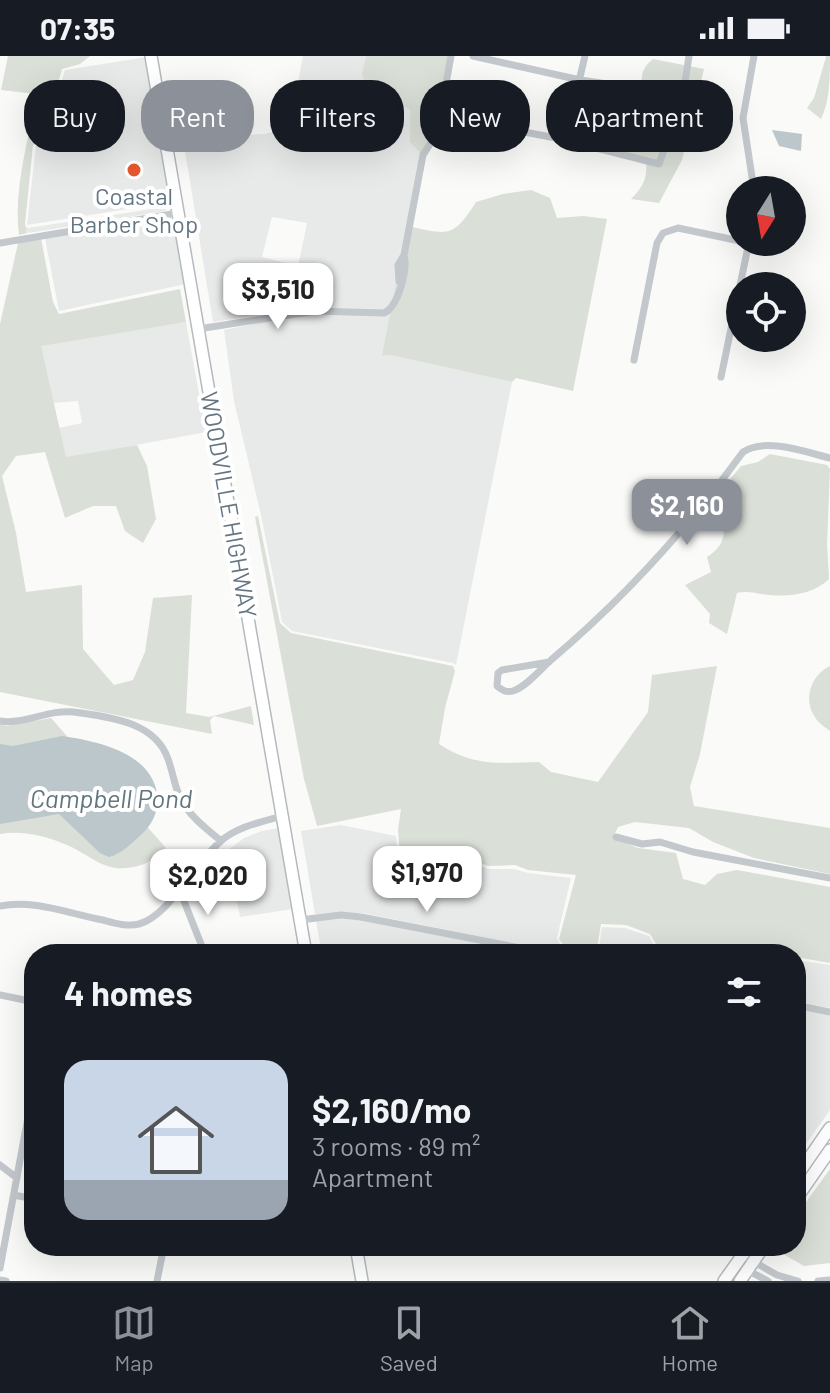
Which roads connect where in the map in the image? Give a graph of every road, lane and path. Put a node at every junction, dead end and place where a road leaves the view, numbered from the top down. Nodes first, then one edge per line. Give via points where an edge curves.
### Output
1 (151, 56) edge
2 (461, 56) edge
3 (473, 56) edge
4 (585, 56) edge
5 (689, 56) edge
6 (754, 56) edge
7 (451, 57) edge
8 (447, 80) edge
9 (580, 80) joint
10 (685, 80) edge
11 (425, 152) edge
12 (605, 152) edge
13 (663, 152) edge
14 (752, 176) edge
15 (178, 213) junction
16 (726, 238) edge
17 (0, 243) edge
18 (745, 256) edge
19 (198, 329) junction
20 (634, 360) dead end
21 (721, 377) dead end
22 (830, 458) edge
23 (549, 662) junction
24 (0, 721) edge
25 (282, 816) junction
26 (616, 837) dead end
27 (221, 841) junction
28 (830, 878) edge
29 (180, 891) junction
30 (0, 906) edge
31 (300, 920) junction
32 (201, 944) edge
33 (304, 944) edge
34 (500, 944) edge
35 (0, 995) edge
36 (24, 1000) edge
37 (806, 1007) edge
38 (830, 1012) edge
39 (830, 1128) edge
40 (24, 1143) edge
41 (825, 1146) edge
42 (0, 1165) edge
43 (806, 1166) edge
44 (17, 1178) junction
45 (806, 1185) edge
46 (14, 1195) junction
47 (24, 1197) edge
48 (162, 1256) edge
49 (358, 1256) edge
50 (746, 1259) edge
51 (0, 1268) edge
52 (0, 1280) edge
53 (830, 1280) edge
54 (6, 1281) edge
55 (157, 1281) edge
56 (362, 1281) edge
57 (724, 1281) edge
58 (740, 1281) edge
59 (768, 1281) edge
60 (798, 1281) edge
61 (818, 1281) edge

1 - 15 main road, WOODVILLE HIGHWAY
2 - 7 street
3 - 9 street
4 - 9 street
5 - 10 street
6 - 14 street via 743,118
7 - 8 street
11 - 19 street via 404,255 406,269 395,303 384,313 315,311
12 - 13 street via 659,164
15 - 17 street
15 - 19 main road, WOODVILLE HIGHWAY
16 - 20 street via 678,228 663,233
18 - 21 street
19 - 25 main road, WOODVILLE HIGHWAY
22 - 23 street via 766,446 743,452 652,564
23 - 23 street via 511,692 497,686 502,670
24 - 27 street via 72,712 122,721 150,733 167,754 184,805
25 - 27 street
25 - 31 main road, WOODVILLE HIGHWAY
26 - 28 street
27 - 29 street
29 - 30 street via 136,925 31,905
29 - 32 street
31 - 33 main road, WOODVILLE HIGHWAY
31 - 34 street via 361,917
35 - 36 street
37 - 38 street
39 - 41 main road
40 - 44 street
41 - 43 main road
41 - 45 main road
42 - 44 street
44 - 46 street
46 - 47 street
46 - 51 street
48 - 55 street
49 - 56 main road
50 - 57 main road
50 - 58 main road
50 - 59 street
50 - 60 street
52 - 54 street
53 - 61 street

